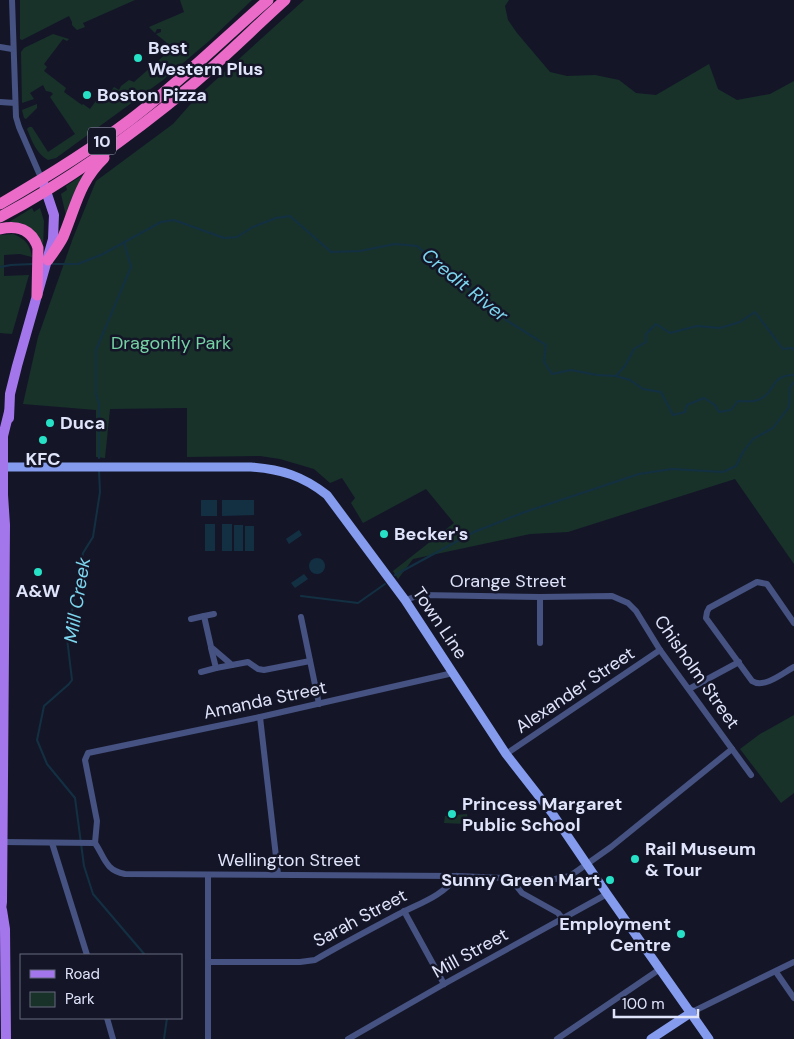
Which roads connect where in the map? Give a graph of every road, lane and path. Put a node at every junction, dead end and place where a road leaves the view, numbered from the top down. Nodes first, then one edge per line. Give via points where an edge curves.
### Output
1 (12, 0) edge
2 (268, 0) edge
3 (285, 0) edge
4 (0, 48) edge
5 (12, 49) junction
6 (0, 102) edge
7 (15, 103) junction
8 (122, 138) junction
9 (44, 185) junction
10 (0, 204) edge
11 (0, 217) edge
12 (0, 229) edge
13 (41, 264) junction
14 (37, 295) joint
15 (4, 466) edge
16 (612, 596) joint
17 (540, 597) junction
18 (405, 600) junction
19 (214, 614) dead end
20 (204, 616) junction
21 (301, 617) dead end
22 (191, 619) dead end
23 (794, 623) edge
24 (540, 643) dead end
25 (211, 646) junction
26 (2, 649) edge
27 (660, 650) junction
28 (310, 661) junction
29 (739, 662) junction
30 (232, 665) junction
31 (794, 666) edge
32 (216, 668) junction
33 (201, 672) dead end
34 (453, 673) junction
35 (689, 689) junction
36 (319, 704) junction
37 (260, 717) junction
38 (732, 748) junction
39 (506, 754) junction
40 (751, 775) dead end
41 (1, 802) edge
42 (2, 842) junction
43 (52, 843) junction
44 (95, 843) junction
45 (587, 864) junction
46 (278, 874) junction
47 (208, 876) junction
48 (457, 876) junction
49 (510, 878) junction
50 (607, 894) junction
51 (2, 906) junction
52 (404, 911) junction
53 (0, 918) edge
54 (563, 919) junction
55 (87, 954) edge
56 (208, 962) junction
57 (794, 962) edge
58 (660, 969) junction
59 (776, 972) junction
60 (3, 975) edge
61 (444, 984) junction
62 (794, 998) edge
63 (692, 1012) junction
64 (107, 1019) edge
65 (6, 1039) edge
66 (114, 1039) edge
67 (208, 1039) edge
68 (348, 1039) edge
69 (557, 1039) edge
70 (651, 1039) edge
71 (709, 1039) edge

1 - 5 street
2 - 9 highway, 10 via 131,120
3 - 8 highway, 10 via 194,84
4 - 5 street
5 - 7 street
6 - 7 street
7 - 9 street via 19,128
8 - 9 highway, 10 via 86,164
8 - 13 highway via 88,175 62,239
9 - 10 highway, 10
9 - 11 highway, 10
9 - 13 main road via 54,215 54,226 53,239
12 - 13 highway via 11,226 30,233 38,248
13 - 14 highway
14 - 15 main road via 10,394
15 - 18 main road, Town Line via 251,466 283,471 312,484 332,500
15 - 26 main road via 8,494
16 - 17 street, Orange Street
16 - 27 street, Chisholm Street via 632,606
17 - 18 street, Orange Street via 421,595
17 - 24 street
18 - 34 main road, Town Line
19 - 20 street
20 - 22 street
20 - 25 street
21 - 28 street
23 - 29 street via 767,584 762,582 709,608 706,618
25 - 30 street
25 - 32 street
26 - 41 main road
27 - 35 street, Chisholm Street
27 - 39 street, Alexander Street
28 - 30 street via 264,670 248,662
28 - 36 street
29 - 31 street via 752,680 762,684
29 - 35 street
30 - 32 street
32 - 33 street
34 - 36 street, Amanda Street
34 - 39 main road, Town Line
35 - 38 street, Chisholm Street
36 - 37 street, Amanda Street
37 - 44 street, Amanda Street via 90,752 85,757 97,822
37 - 46 street
38 - 40 street, Chisholm Street
38 - 45 street, Wellington Street
39 - 45 main road, Town Line
41 - 42 main road
42 - 43 street
42 - 51 main road
43 - 44 street
43 - 55 street
44 - 47 street, Wellington Street via 104,862 121,873
45 - 49 street, Wellington Street via 570,876
45 - 50 main road, Town Line
46 - 47 street, Wellington Street
46 - 48 street, Wellington Street
47 - 56 street
48 - 49 street, Wellington Street
48 - 52 street, Sarah Street via 435,896
49 - 54 street via 522,893
50 - 54 street, Mill Street
50 - 58 main road, Town Line
51 - 53 main road
51 - 60 main road via 6,930
52 - 56 street, Sarah Street via 311,961
52 - 61 street
54 - 61 street, Mill Street
56 - 67 street
57 - 59 street
58 - 63 main road, Town Line
58 - 69 street
59 - 62 street
59 - 63 street
60 - 65 main road
61 - 68 street, Mill Street
63 - 70 main road
63 - 71 main road, Town Line
64 - 66 street

